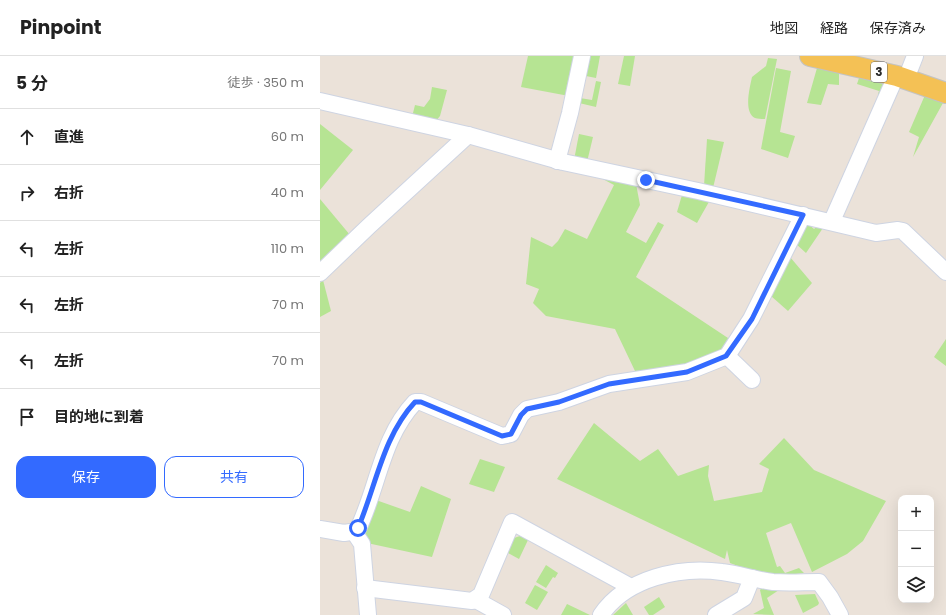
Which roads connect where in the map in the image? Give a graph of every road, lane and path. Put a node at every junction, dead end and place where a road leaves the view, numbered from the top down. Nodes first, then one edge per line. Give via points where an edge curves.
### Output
1 (582, 56) edge
2 (810, 56) edge
3 (915, 56) edge
4 (901, 77) junction
5 (946, 93) edge
6 (320, 101) edge
7 (468, 135) junction
8 (557, 161) junction
9 (803, 215) junction
10 (832, 221) junction
11 (946, 272) edge
12 (320, 274) edge
13 (726, 356) junction
14 (752, 380) dead end
15 (320, 529) edge
16 (354, 532) junction
17 (752, 578) junction
18 (631, 587) junction
19 (365, 588) junction
20 (476, 600) junction
21 (368, 615) edge
22 (503, 615) edge
23 (601, 615) edge
24 (716, 615) edge
25 (840, 615) edge

1 - 8 street
2 - 4 main road, 3
3 - 4 street
4 - 5 main road, 3
4 - 10 street
6 - 7 street
7 - 8 street
7 - 12 street
8 - 9 street
9 - 10 street
9 - 13 street via 752,319
10 - 11 street via 876,232 903,231
13 - 14 street
13 - 16 street via 687,372 609,384 559,402 527,409 511,434 502,436 421,402 415,402 393,432 361,521
15 - 16 street
16 - 19 street via 362,544
17 - 18 street via 721,571 684,571 647,580
17 - 24 street via 744,598
17 - 25 street via 773,582 820,582
18 - 20 street via 512,522 481,595
18 - 23 street via 609,603
19 - 20 street via 472,602
19 - 21 street
20 - 22 street

